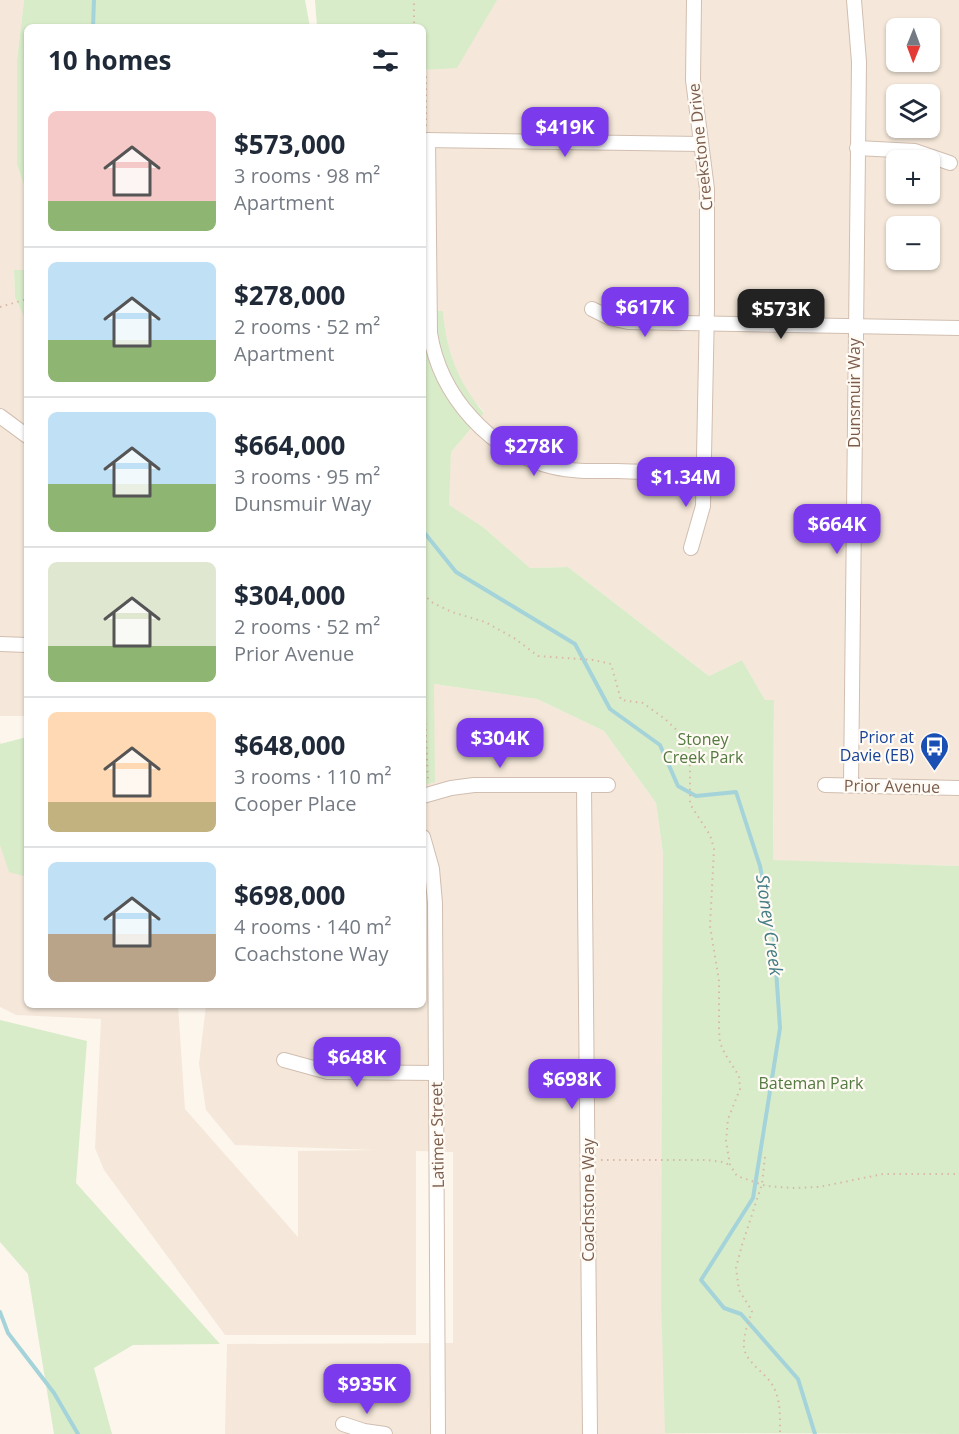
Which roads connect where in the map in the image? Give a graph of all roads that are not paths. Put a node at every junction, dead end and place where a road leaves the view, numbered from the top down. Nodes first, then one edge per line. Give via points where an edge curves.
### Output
1 (694, 0) edge
2 (854, 0) edge
3 (426, 138) edge
4 (701, 144) junction
5 (857, 148) junction
6 (950, 163) dead end
7 (592, 309) dead end
8 (707, 323) junction
9 (855, 326) junction
10 (959, 328) edge
11 (0, 416) edge
12 (24, 434) edge
13 (704, 473) junction
14 (691, 548) dead end
15 (0, 644) edge
16 (24, 645) edge
17 (584, 785) junction
18 (608, 785) dead end
19 (825, 785) dead end
20 (851, 785) junction
21 (959, 788) edge
22 (427, 794) edge
23 (426, 849) edge
24 (285, 1060) dead end
25 (436, 1073) junction
26 (343, 1424) dead end
27 (385, 1434) edge
28 (438, 1434) edge
29 (590, 1434) edge

1 - 4 street, Creekstone Drive via 693,80
2 - 5 street, Dunsmuir Way via 859,62
3 - 4 street
3 - 13 street via 430,333 440,372 460,405 499,442 553,467
4 - 8 street, Creekstone Drive via 707,189
5 - 6 street via 915,151
5 - 9 street, Dunsmuir Way
7 - 8 street via 628,322
8 - 9 street
8 - 13 street, Creekstone Drive
9 - 10 street
9 - 20 street, Dunsmuir Way
11 - 12 street
13 - 14 street, Creekstone Drive via 703,506
15 - 16 street
17 - 18 street
17 - 22 street via 474,785
17 - 29 street, Coachstone Way
19 - 20 street, Prior Avenue
20 - 21 street, Prior Avenue
23 - 25 street, Latimer Street via 435,886
24 - 25 street via 328,1072
25 - 28 street, Latimer Street
26 - 27 street

